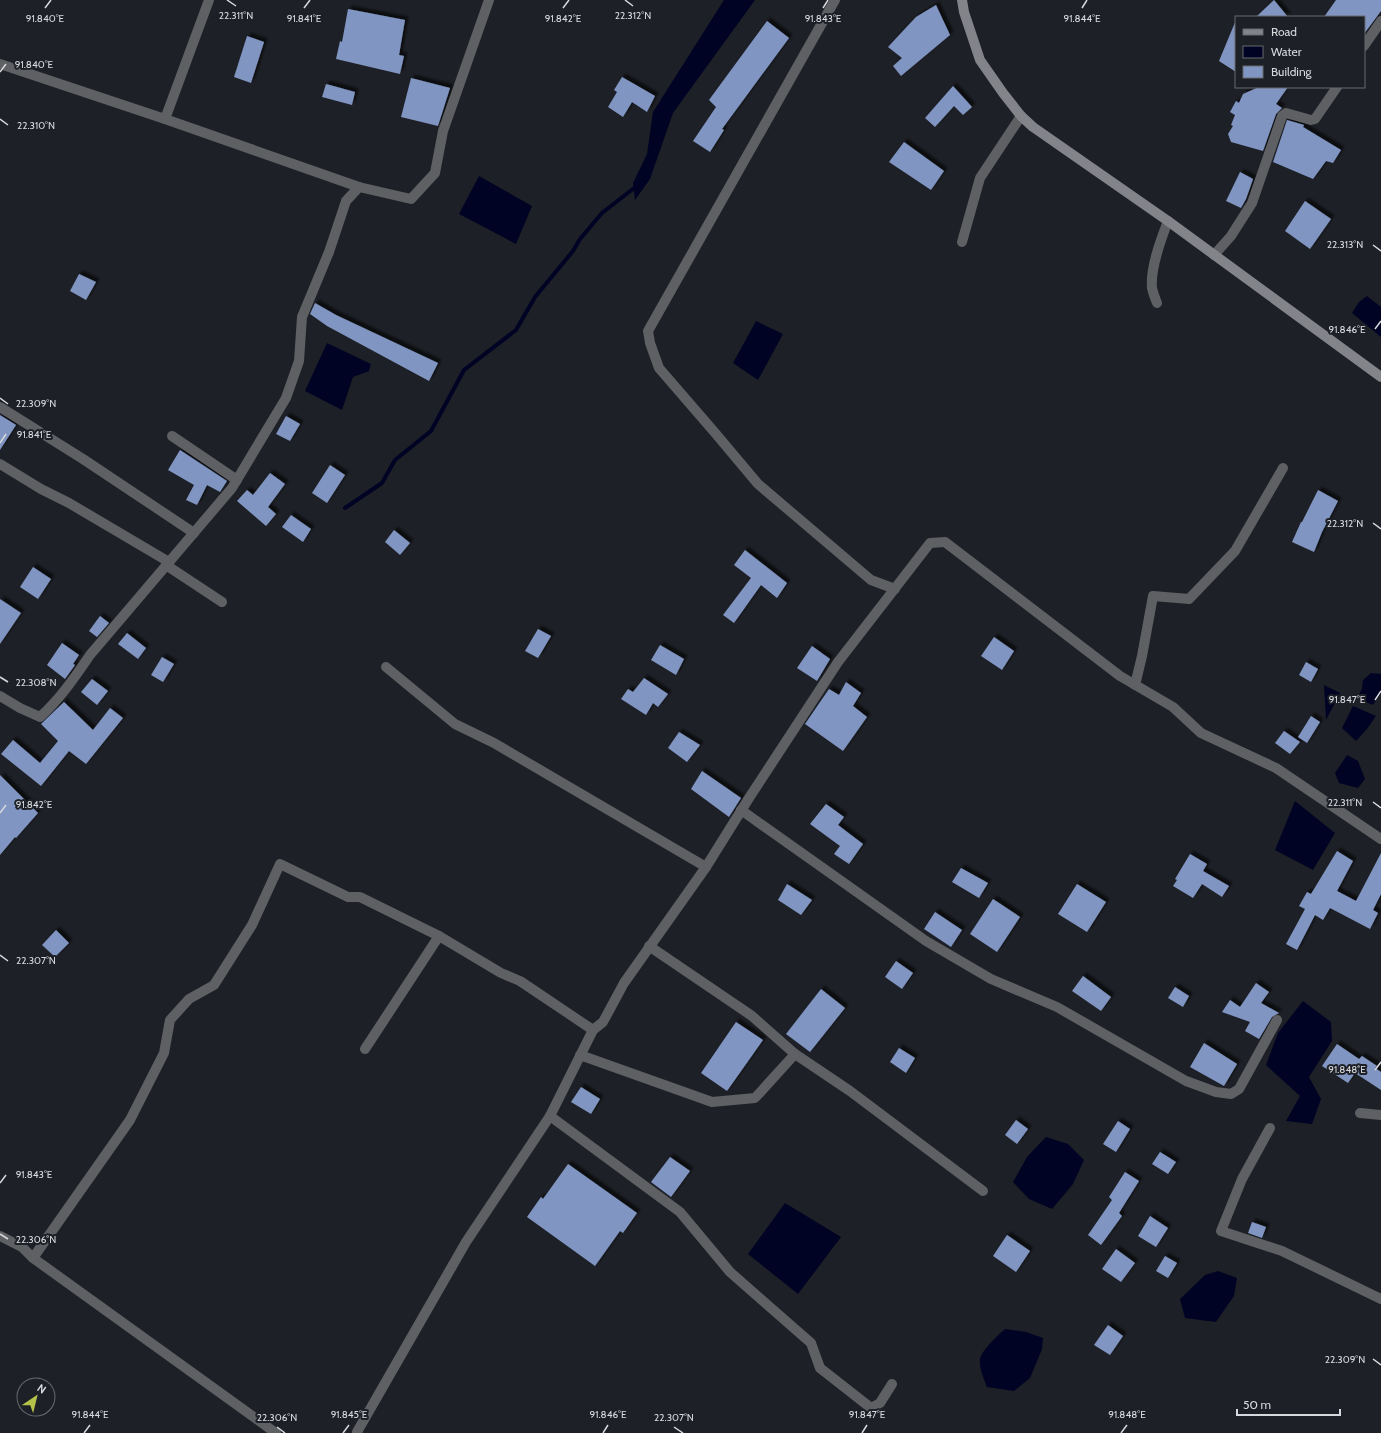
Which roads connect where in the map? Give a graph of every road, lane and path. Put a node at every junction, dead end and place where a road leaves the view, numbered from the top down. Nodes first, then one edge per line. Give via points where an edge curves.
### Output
1 (209, 0) edge
2 (489, 0) edge
3 (835, 0) edge
4 (962, 0) edge
5 (1381, 21) edge
6 (1365, 45) edge
7 (0, 64) edge
8 (1336, 88) edge
9 (1021, 116) junction
10 (165, 119) junction
11 (359, 187) junction
12 (1168, 221) junction
13 (962, 242) dead end
14 (1214, 255) junction
15 (1157, 303) dead end
16 (1381, 377) edge
17 (0, 407) edge
18 (172, 436) dead end
19 (0, 464) edge
20 (1283, 468) dead end
21 (237, 480) junction
22 (194, 533) junction
23 (167, 564) junction
24 (895, 589) junction
25 (222, 602) dead end
26 (386, 666) dead end
27 (1135, 685) junction
28 (0, 696) edge
29 (741, 810) junction
30 (1381, 839) edge
31 (706, 868) junction
32 (439, 936) junction
33 (650, 946) junction
34 (1277, 1020) dead end
35 (593, 1030) junction
36 (365, 1049) dead end
37 (795, 1054) junction
38 (580, 1056) junction
39 (1360, 1113) dead end
40 (1381, 1115) edge
41 (550, 1116) junction
42 (1270, 1128) dead end
43 (982, 1191) dead end
44 (0, 1236) edge
45 (33, 1258) junction
46 (1381, 1299) edge
47 (892, 1384) dead end
48 (276, 1433) edge
49 (357, 1433) edge

1 - 10 street
2 - 11 street via 443,131 435,173 411,199
3 - 24 street via 648,331 659,368 758,484 871,580
4 - 9 main road via 980,60
5 - 6 street
7 - 10 street
8 - 14 street via 1316,119 1286,113 1282,116 1252,203 1231,236
9 - 12 main road
9 - 13 street via 980,178
10 - 11 street
11 - 21 street via 346,201 329,252 302,317 300,361 286,398
12 - 14 main road
12 - 15 street via 1158,246 1153,272 1152,288
14 - 16 main road
17 - 22 street
18 - 21 street
19 - 23 street
20 - 27 street via 1235,551 1189,599 1153,596
21 - 22 street
22 - 23 street
23 - 25 street
23 - 28 street via 90,655 52,706 40,717
24 - 27 street via 930,543 945,542
24 - 29 street via 838,662
26 - 31 street via 455,724 501,747
27 - 30 street via 1173,707 1201,733 1276,768
29 - 31 street
29 - 34 street via 926,941 991,979 1057,1007 1186,1081 1216,1092 1231,1094 1239,1088
31 - 33 street
32 - 35 street via 520,982
32 - 36 street
32 - 45 street via 360,897 348,897 280,864 252,925 214,984 189,998 170,1020 164,1053 130,1120
33 - 35 street via 624,983 602,1022
33 - 37 street via 752,1016
35 - 38 street
37 - 38 street via 755,1098 712,1102
37 - 43 street via 850,1091
38 - 41 street
39 - 40 street
41 - 47 street via 680,1212 730,1272 811,1343 820,1368 848,1390 871,1408 880,1403
41 - 49 street via 466,1242
42 - 46 street via 1242,1179 1221,1231 1282,1251
44 - 45 street via 22,1248
45 - 48 street

